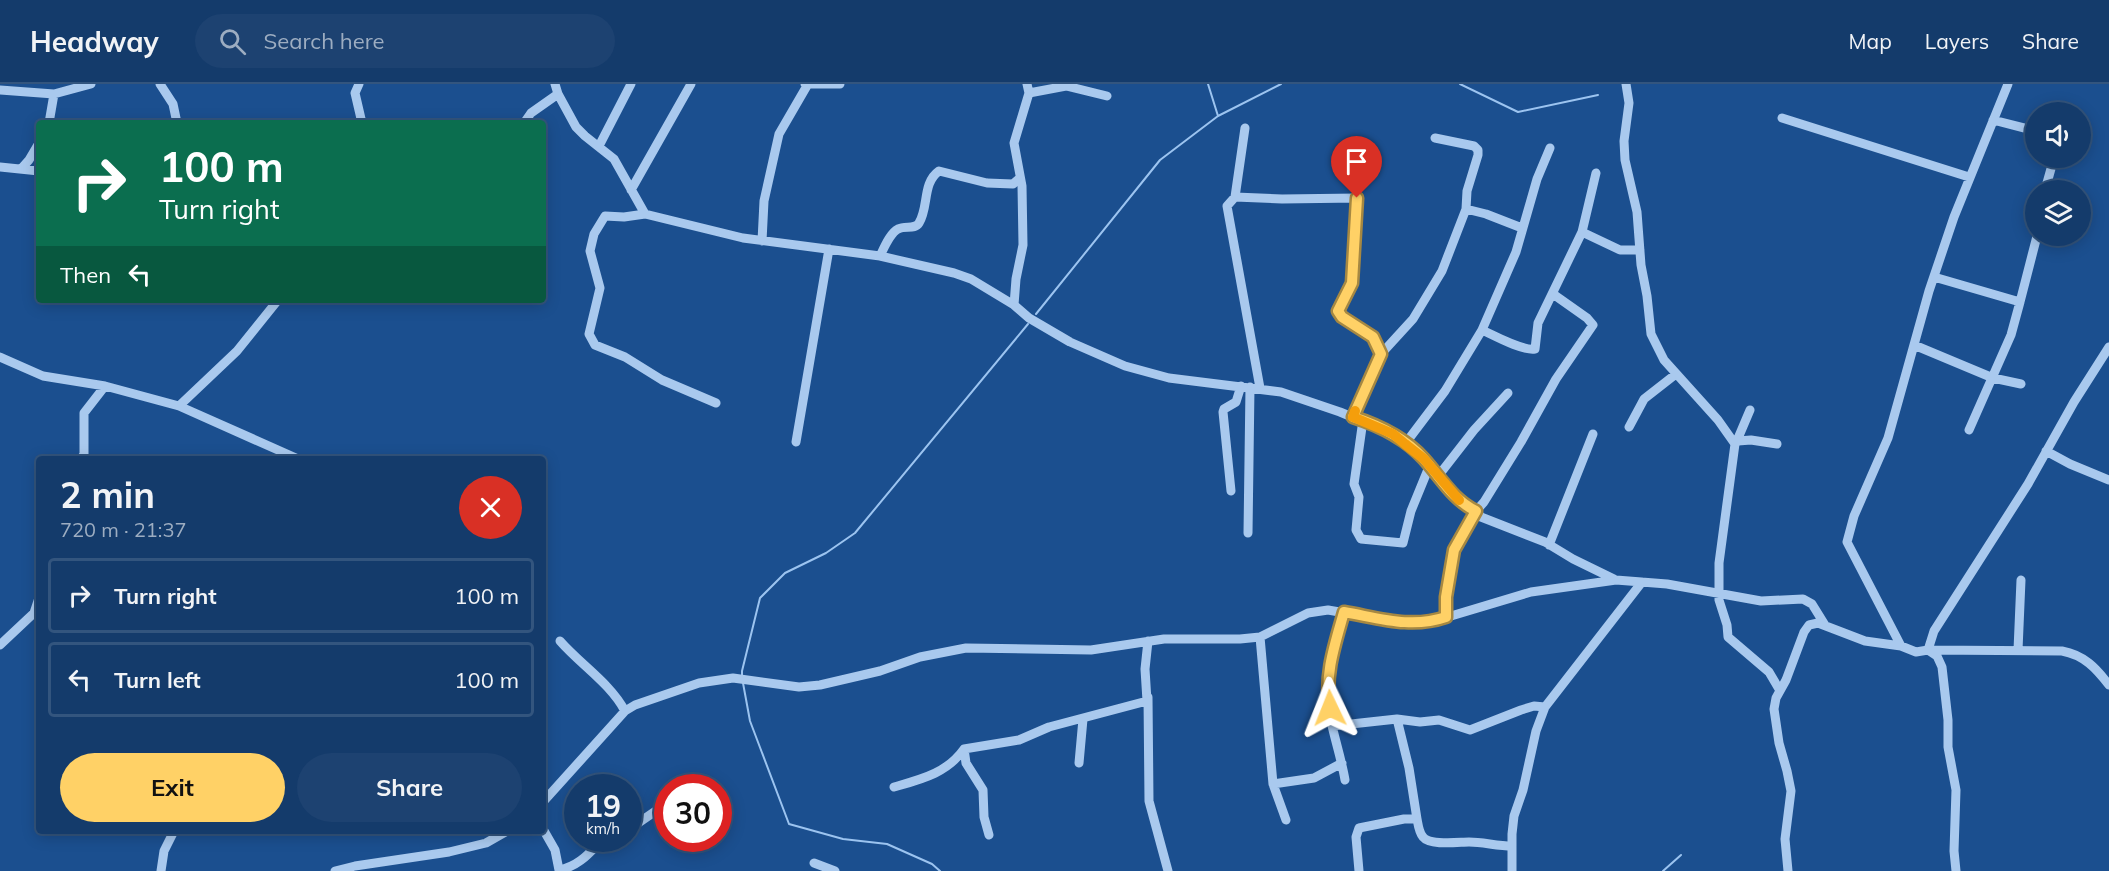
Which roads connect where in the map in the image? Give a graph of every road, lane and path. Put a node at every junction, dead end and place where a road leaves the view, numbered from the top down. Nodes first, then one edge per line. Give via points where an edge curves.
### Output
1 (91, 84) edge
2 (160, 84) edge
3 (359, 84) edge
4 (631, 84) edge
5 (691, 84) edge
6 (807, 84) edge
7 (840, 84) edge
8 (2008, 84) edge
9 (1626, 85) edge
10 (1028, 88) edge
11 (556, 89) edge
12 (0, 90) edge
13 (54, 94) junction
14 (1107, 96) dead end
15 (1782, 118) dead end
16 (50, 120) edge
17 (176, 120) edge
18 (362, 120) edge
19 (526, 120) edge
20 (1993, 120) junction
21 (1245, 128) dead end
22 (2025, 128) edge
23 (1435, 138) dead end
24 (599, 146) junction
25 (36, 148) edge
26 (1550, 148) dead end
27 (0, 167) edge
28 (21, 169) junction
29 (36, 171) edge
30 (1596, 172) dead end
31 (1969, 177) junction
32 (1020, 178) junction
33 (631, 190) junction
34 (1235, 197) junction
35 (1466, 209) junction
36 (645, 214) junction
37 (1522, 228) junction
38 (1582, 232) junction
39 (762, 241) junction
40 (2034, 246) edge
41 (829, 249) junction
42 (1640, 250) junction
43 (880, 256) junction
44 (1934, 277) junction
45 (1553, 294) junction
46 (2020, 302) junction
47 (276, 303) edge
48 (1014, 305) junction
49 (1482, 330) junction
50 (1914, 345) junction
51 (2109, 347) edge
52 (1381, 354) junction
53 (0, 357) edge
54 (1676, 374) junction
55 (1993, 378) junction
56 (2021, 384) dead end
57 (105, 386) junction
58 (1250, 387) junction
59 (1508, 393) dead end
60 (716, 403) dead end
61 (179, 406) junction
62 (1750, 410) dead end
63 (1353, 417) junction
64 (1363, 420) junction
65 (1629, 427) dead end
66 (1969, 430) dead end
67 (1593, 434) dead end
68 (796, 442) dead end
69 (1737, 443) junction
70 (1405, 444) junction
71 (1777, 444) dead end
72 (2046, 451) junction
73 (83, 456) edge
74 (292, 456) edge
75 (1430, 467) junction
76 (1439, 475) junction
77 (2109, 480) edge
78 (1232, 491) dead end
79 (1476, 511) junction
80 (1248, 533) dead end
81 (1549, 545) junction
82 (1616, 580) junction
83 (2020, 580) dead end
84 (1642, 582) junction
85 (1718, 593) junction
86 (36, 607) edge
87 (1344, 612) junction
88 (1446, 617) junction
89 (1825, 625) junction
90 (1260, 637) junction
91 (560, 641) dead end
92 (1148, 641) junction
93 (0, 645) edge
94 (1901, 646) junction
95 (1928, 650) junction
96 (2018, 650) junction
97 (2108, 681) edge
98 (1779, 689) junction
99 (1545, 707) junction
100 (625, 711) junction
101 (1083, 719) junction
102 (1397, 719) junction
103 (1333, 726) junction
104 (964, 748) junction
105 (1080, 763) dead end
106 (1342, 763) junction
107 (1346, 780) dead end
108 (1273, 784) junction
109 (894, 788) dead end
110 (546, 799) edge
111 (654, 812) edge
112 (1417, 819) junction
113 (1286, 820) dead end
114 (642, 822) edge
115 (172, 834) edge
116 (502, 834) edge
117 (546, 834) edge
118 (989, 835) dead end
119 (1512, 846) junction
120 (591, 852) edge
121 (814, 862) dead end
122 (341, 870) edge
123 (161, 871) edge
124 (835, 871) edge
125 (1168, 871) edge
126 (1359, 871) edge
127 (1512, 871) edge
128 (1788, 871) edge
129 (1956, 871) edge

1 - 13 street
2 - 17 street via 173,104
3 - 18 street via 355,93
4 - 24 street
5 - 33 street
6 - 7 street
6 - 39 street via 778,134 764,201
8 - 20 street
9 - 42 street via 1629,102 1625,160 1637,212
10 - 14 street via 1066,86
10 - 32 street via 1014,143
11 - 19 street
11 - 24 street via 576,127
12 - 13 street
13 - 16 street
15 - 31 street
20 - 22 street
20 - 31 street
21 - 34 street
23 - 35 street via 1478,150
24 - 33 street via 614,159
25 - 28 street
26 - 37 street
27 - 28 street
28 - 29 street
30 - 38 street
31 - 44 street
32 - 43 street via 1007,184 987,183 939,171 929,183 919,225 900,227
32 - 48 street via 1023,245
33 - 36 street
34 - 52 street via 1357,198 1352,283 1338,311 1373,337
34 - 58 street via 1227,206
35 - 37 street
35 - 52 street via 1443,271 1413,320
36 - 39 street
36 - 60 street via 605,216 594,234 590,251 600,288 589,334 595,345
37 - 49 street via 1516,252
38 - 42 street via 1620,250
38 - 45 street
39 - 41 street
40 - 46 street
41 - 43 street
41 - 68 street
42 - 54 street via 1651,334
43 - 48 street via 971,279
44 - 46 street
44 - 50 street
45 - 49 street via 1538,323 1535,349
45 - 79 street via 1593,325
46 - 55 street
47 - 61 street via 237,351
48 - 58 street via 1070,342 1125,366 1169,378
49 - 70 street
50 - 55 street
50 - 94 street via 1888,438 1854,516 1847,542
51 - 72 street
52 - 63 street
53 - 57 street via 43,376
54 - 65 street via 1644,399
54 - 69 street
55 - 56 street
55 - 66 street
57 - 61 street
57 - 73 street via 84,413
58 - 63 street via 1281,392
58 - 78 street via 1223,412
58 - 80 street
59 - 76 street
61 - 74 street
62 - 69 street
63 - 64 street
64 - 70 street
64 - 75 street via 1354,484 1359,497 1356,530 1361,539 1403,543 1411,511
67 - 81 street
69 - 71 street via 1751,440
69 - 85 street
70 - 75 street
72 - 77 street
72 - 95 street via 1934,631
75 - 76 street
76 - 79 street via 1463,505
79 - 81 street via 1481,517
79 - 88 street via 1454,550
81 - 82 street
82 - 84 street
82 - 88 street via 1531,592
83 - 96 street
84 - 85 street
84 - 99 street
85 - 89 street via 1761,601 1803,599 1812,604
85 - 98 street via 1728,637 1769,672
86 - 93 street
87 - 88 street via 1416,624
87 - 90 street via 1308,613
87 - 103 street via 1327,689
89 - 94 street via 1865,641
89 - 98 street via 1809,625
90 - 92 street
90 - 108 street
91 - 100 street via 608,688
92 - 100 street via 1091,650 944,651 820,686 799,687 742,678 699,683
92 - 101 street via 1147,701
92 - 125 street via 1149,801
94 - 95 street via 1916,652
95 - 96 street
95 - 129 street via 1942,667 1948,747 1956,790
96 - 97 street via 2070,653 2088,662
98 - 128 street via 1775,722 1791,791 1785,839
99 - 102 street via 1534,706 1470,730 1439,720
99 - 119 street via 1514,816
100 - 110 street
101 - 104 street via 1019,740
101 - 105 street
102 - 103 street
102 - 112 street
103 - 106 street
104 - 109 street via 955,762
104 - 118 street via 966,763 983,790
106 - 107 street
106 - 108 street via 1314,778
108 - 113 street
111 - 114 street
112 - 119 street via 1422,836 1440,843
112 - 126 street via 1359,828
115 - 123 street via 164,850
116 - 122 street via 486,843 449,852
117 - 120 street via 555,850 559,870 570,868
119 - 127 street
121 - 124 street

